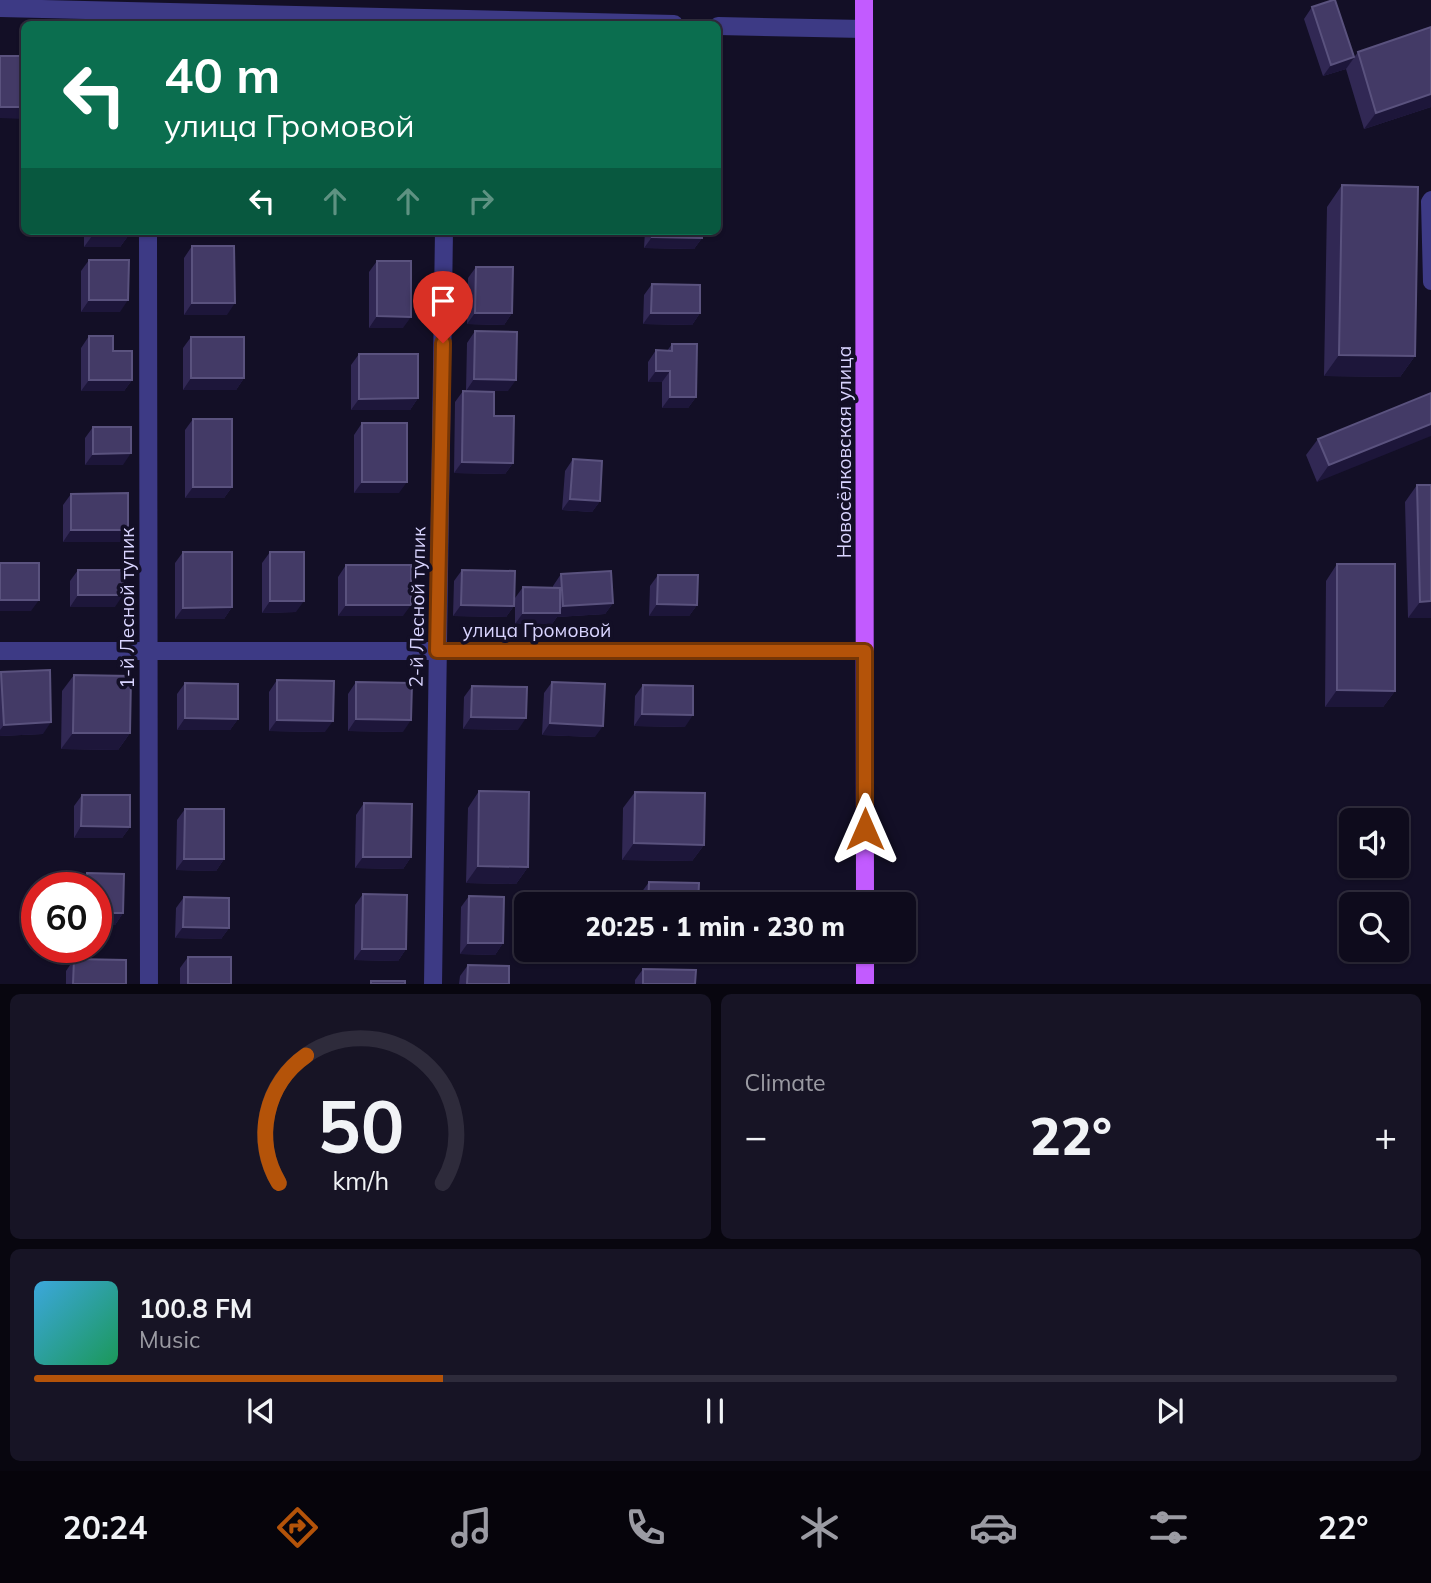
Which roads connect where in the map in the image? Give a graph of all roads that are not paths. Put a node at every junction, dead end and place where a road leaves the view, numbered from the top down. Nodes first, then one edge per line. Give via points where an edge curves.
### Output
1 (447, 0) edge
2 (864, 0) edge
3 (0, 8) edge
4 (148, 12) edge
5 (418, 21) edge
6 (448, 21) edge
7 (721, 26) edge
8 (864, 29) junction
9 (1431, 199) edge
10 (148, 235) edge
11 (444, 235) edge
12 (1431, 282) edge
13 (0, 651) edge
14 (148, 651) junction
15 (437, 651) junction
16 (865, 651) junction
17 (865, 892) edge
18 (865, 962) edge
19 (149, 984) edge
20 (433, 984) edge
21 (865, 984) edge

1 - 6 street
2 - 8 main road, Новосёлковская улица
3 - 4 street
4 - 5 street
7 - 8 street
8 - 16 main road, Новосёлковская улица
9 - 12 lane
10 - 14 street, 1-й Лесной тупик
11 - 15 street, 2-й Лесной тупик
13 - 14 street, улица Громовой
14 - 15 street, улица Громовой
14 - 19 street, 1-й Лесной тупик
15 - 16 street, улица Громовой
15 - 20 street, 2-й Лесной тупик
16 - 17 main road, Новосёлковская улица
18 - 21 main road

